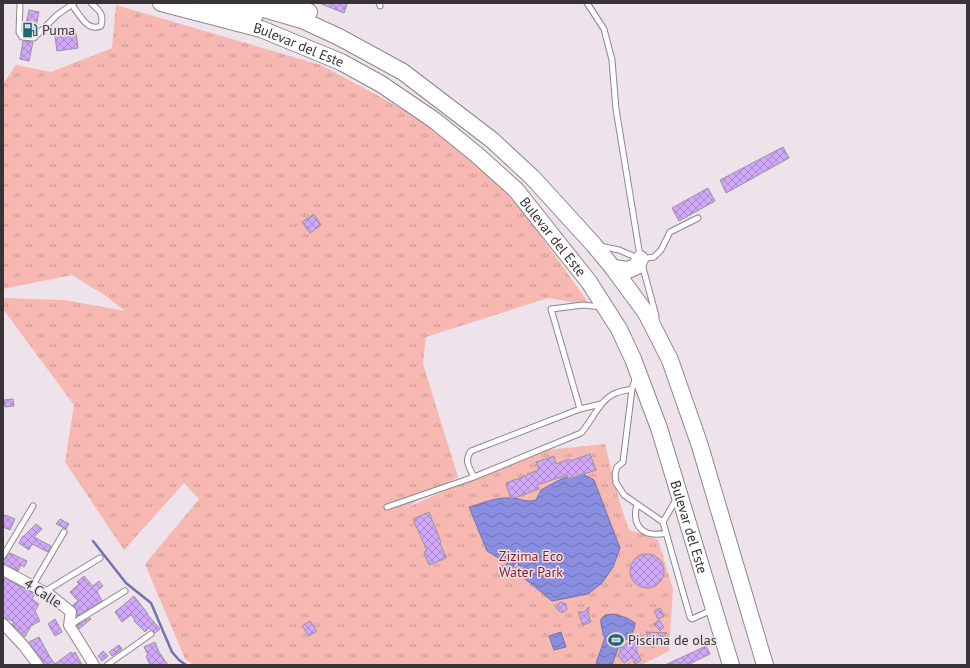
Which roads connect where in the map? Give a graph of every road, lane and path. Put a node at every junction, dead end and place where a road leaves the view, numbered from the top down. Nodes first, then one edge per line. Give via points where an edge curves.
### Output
1 (20, 3) edge
2 (91, 3) edge
3 (161, 3) edge
4 (206, 3) edge
5 (243, 3) edge
6 (284, 3) edge
7 (587, 3) edge
8 (73, 4) edge
9 (402, 72) junction
10 (381, 84) junction
11 (698, 218) dead end
12 (594, 245) junction
13 (640, 259) junction
14 (613, 268) junction
15 (607, 308) junction
16 (655, 330) junction
17 (638, 372) junction
18 (632, 389) junction
19 (601, 404) junction
20 (580, 409) junction
21 (700, 446) junction
22 (474, 477) junction
23 (679, 496) junction
24 (637, 504) junction
25 (33, 506) dead end
26 (387, 507) dead end
27 (663, 522) junction
28 (64, 532) dead end
29 (666, 533) junction
30 (3, 556) edge
31 (100, 558) dead end
32 (3, 570) edge
33 (33, 585) junction
34 (125, 591) dead end
35 (44, 592) junction
36 (713, 609) junction
37 (3, 624) edge
38 (69, 625) junction
39 (151, 634) dead end
40 (38, 665) edge
41 (94, 665) edge
42 (108, 665) edge
43 (731, 665) edge
44 (764, 665) edge
45 (775, 665) edge

1 - 8 lane via 19,32 22,37 34,38
2 - 8 lane via 101,12 103,19 101,26 96,29 89,27
3 - 10 highway, Bulevar del Este via 261,29 341,62
4 - 10 highway via 271,20 327,43 351,57
5 - 9 highway, Bulevar del Este via 302,20 340,37
6 - 9 highway via 343,29
7 - 13 lane via 604,29 612,60 616,109
9 - 12 highway, Bulevar del Este via 492,140 532,177
10 - 15 highway, Bulevar del Este via 434,120 516,190
11 - 13 lane via 670,232 661,250 654,257
12 - 13 lane via 619,250
12 - 14 highway, Bulevar del Este
13 - 14 highway via 637,266 628,270
13 - 16 lane via 656,316
14 - 16 highway, Bulevar del Este via 646,312
15 - 17 highway, Bulevar del Este via 620,329
15 - 20 lane via 583,305 551,309
16 - 21 highway, Bulevar del Este via 670,360
17 - 18 lane
17 - 23 highway, Bulevar del Este via 659,428
18 - 19 lane via 615,393
18 - 24 lane via 623,462 617,467 615,474 616,483 624,495
19 - 20 lane
19 - 22 lane via 582,433
20 - 22 lane via 471,451 467,462
21 - 44 highway, Bulevar del Este
21 - 45 highway via 727,509
22 - 26 lane
23 - 27 lane
23 - 36 highway, Bulevar del Este
24 - 27 lane
24 - 29 lane via 634,519 637,525 644,532 655,535
25 - 30 lane
27 - 29 lane
28 - 33 lane
29 - 36 lane via 690,617 692,619
31 - 35 lane
32 - 33 street, 4 Calle
33 - 35 street, 4 Calle
34 - 38 lane
35 - 38 street, 4 Calle via 71,612
36 - 43 highway, Bulevar del Este
37 - 40 street
38 - 41 street, 4 Calle
39 - 42 lane

